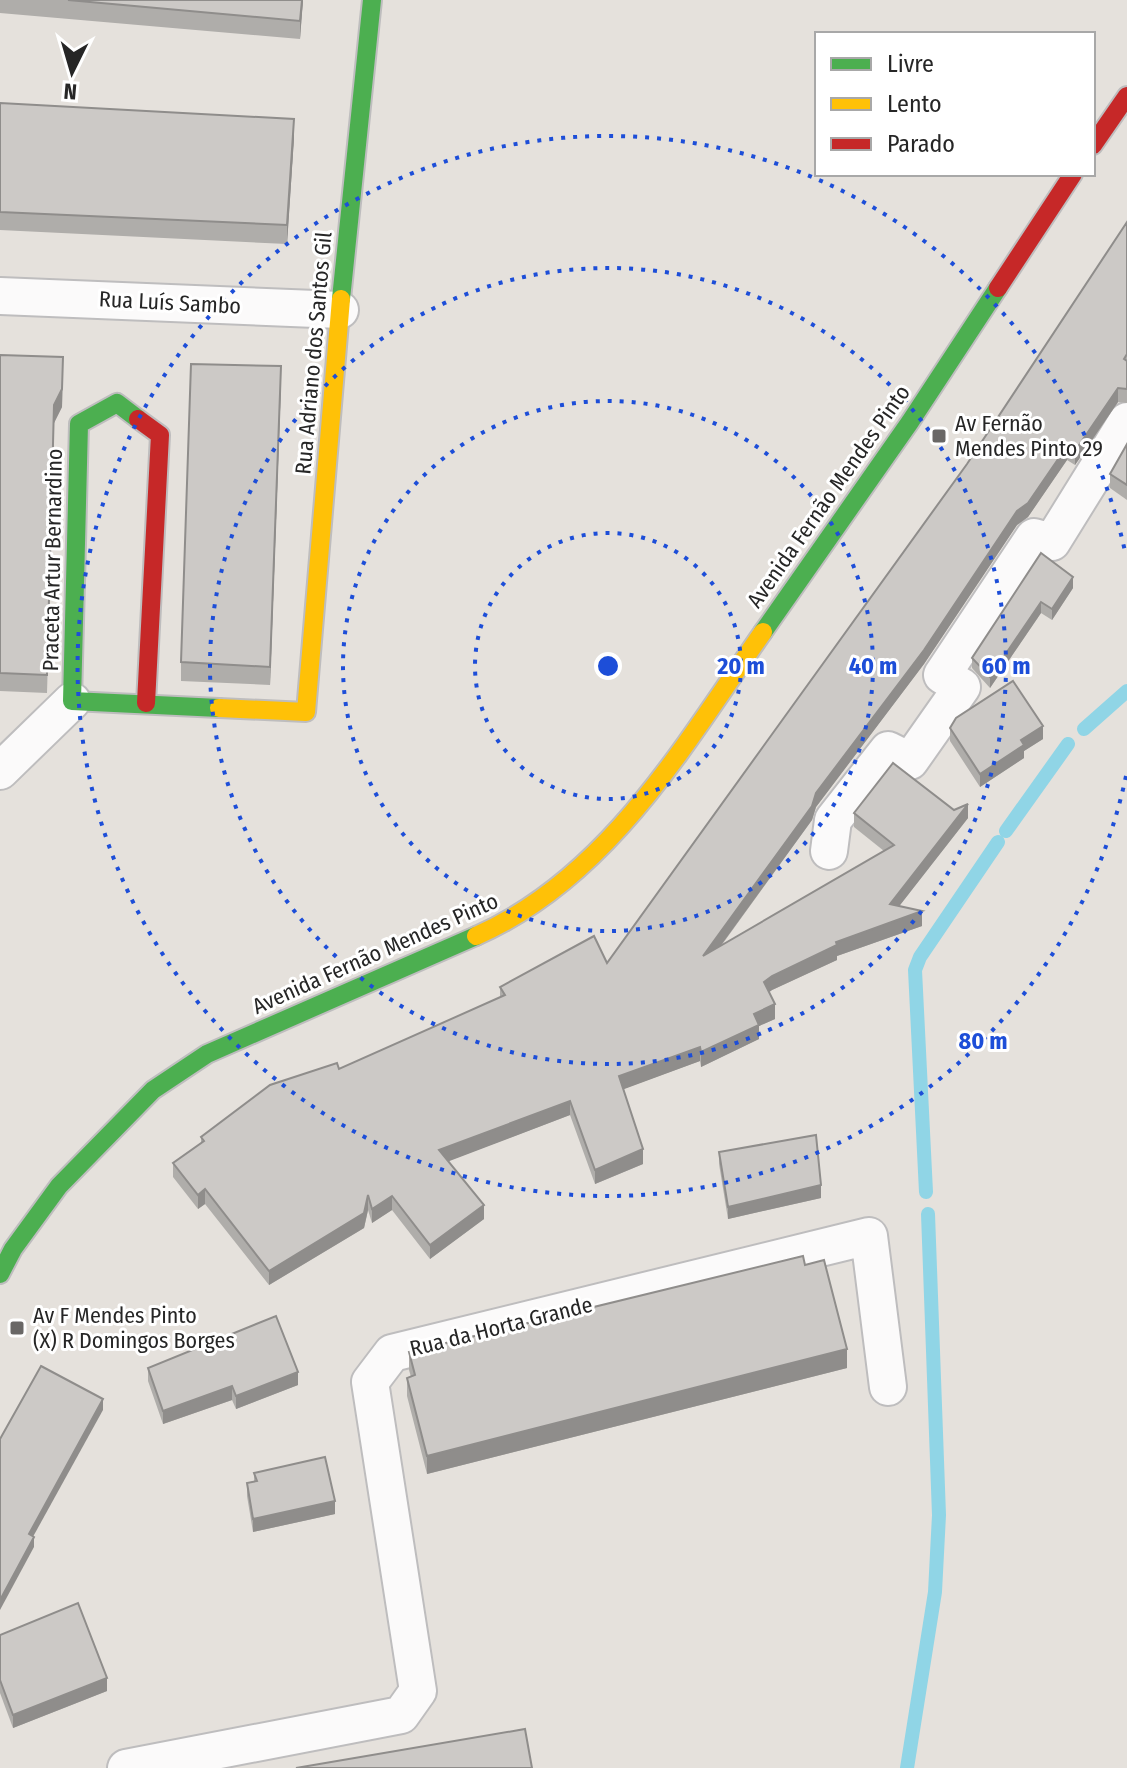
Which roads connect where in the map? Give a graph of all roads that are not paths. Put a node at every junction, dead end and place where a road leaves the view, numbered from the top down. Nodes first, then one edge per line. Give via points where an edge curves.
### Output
1 (372, 0) edge
2 (1127, 96) edge
3 (1095, 142) edge
4 (1072, 176) edge
5 (0, 296) edge
6 (340, 310) junction
7 (1127, 421) edge
8 (72, 701) junction
9 (146, 703) junction
10 (306, 712) joint
11 (0, 771) edge
12 (829, 851) dead end
13 (0, 1274) edge
14 (888, 1387) dead end
15 (126, 1768) edge

1 - 6 main road, Rua Adriano dos Santos Gil
2 - 3 main road
4 - 13 main road, Avenida Fernão Mendes Pinto via 910,422 621,828 564,883 508,922 207,1054 153,1090 59,1186
5 - 6 street, Rua Luís Sambo
6 - 10 main road, Rua Adriano dos Santos Gil
7 - 12 street via 1052,542 1034,537 942,675 962,687 910,761 888,750 833,820
8 - 9 main road, Praceta Artur Bernardino
8 - 9 main road, Praceta Artur Bernardino via 79,424 117,403 160,435
8 - 11 street
9 - 10 main road, Praceta Artur Bernardino
14 - 15 street, Rua da Horta Grande via 869,1236 392,1353 370,1382 418,1691 401,1715

